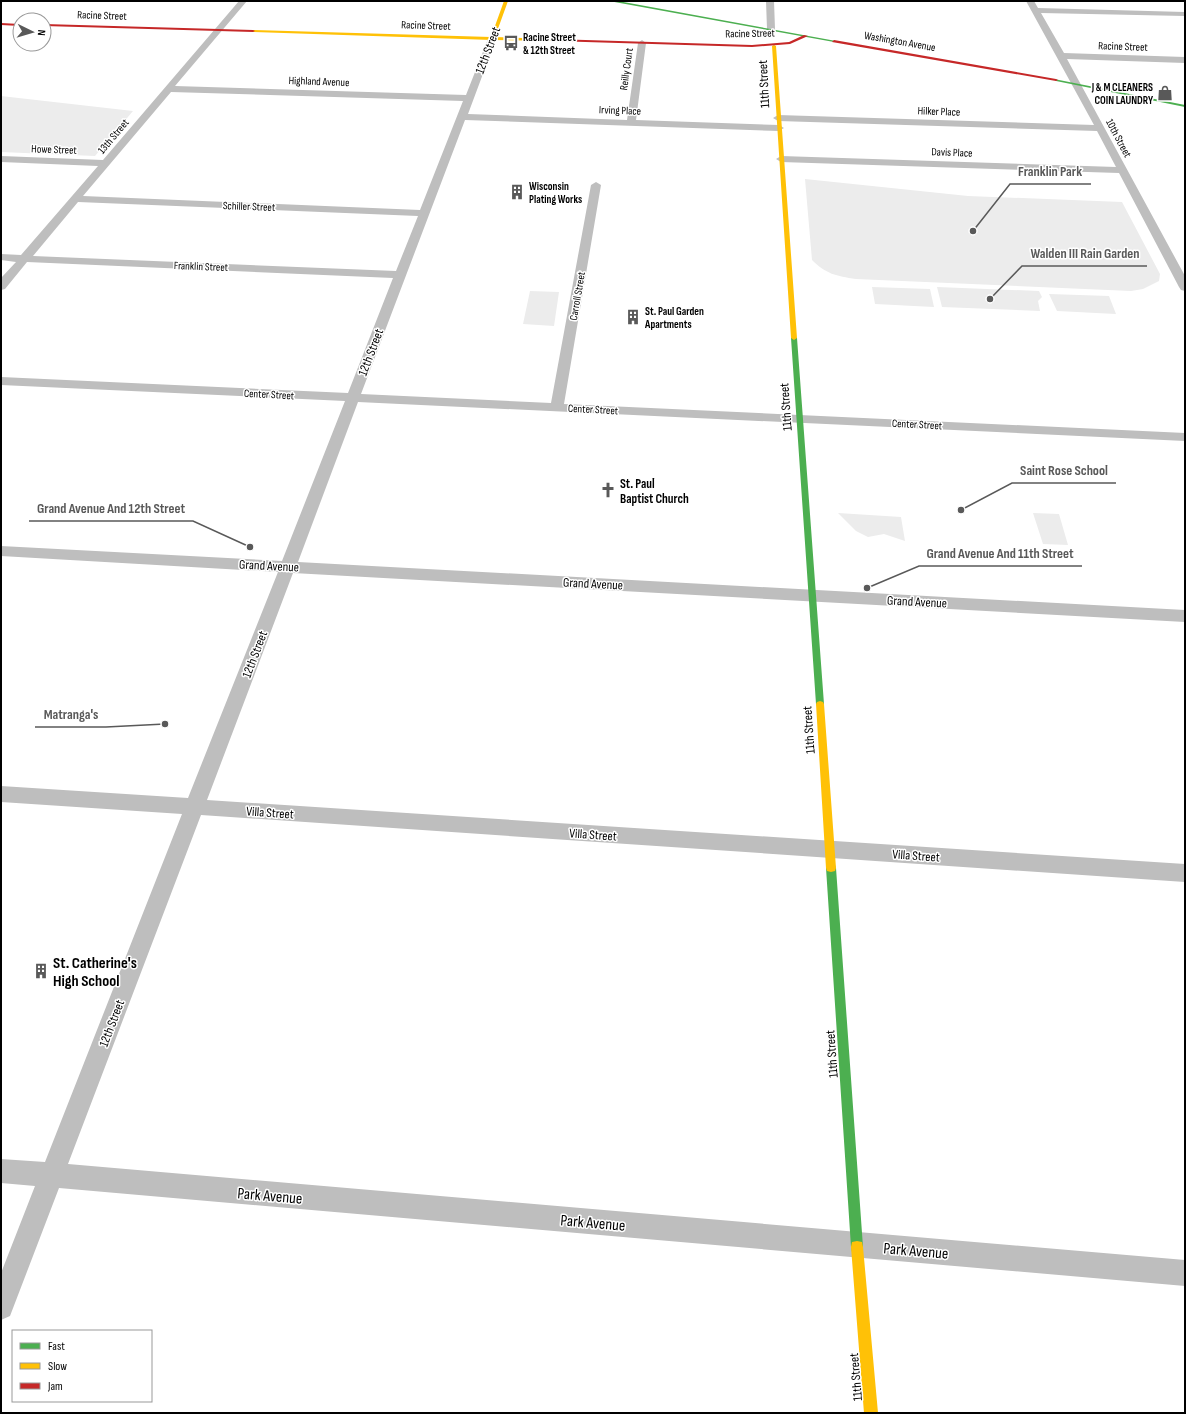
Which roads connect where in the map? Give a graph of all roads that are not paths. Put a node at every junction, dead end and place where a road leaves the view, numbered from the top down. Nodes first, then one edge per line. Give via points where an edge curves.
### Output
1 (243, 1) edge
2 (506, 1) edge
3 (611, 1) edge
4 (770, 1) edge
5 (1026, 1) edge
6 (1032, 4) edge
7 (1173, 5) dead end
8 (1182, 14) edge
9 (1, 24) edge
10 (12, 25) edge
11 (52, 25) edge
12 (772, 29) junction
13 (218, 30) junction
14 (806, 36) junction
15 (492, 38) junction
16 (642, 43) junction
17 (774, 46) junction
18 (1061, 56) junction
19 (1185, 60) edge
20 (1077, 84) junction
21 (168, 89) junction
22 (469, 98) junction
23 (1185, 106) edge
24 (461, 117) junction
25 (631, 122) junction
26 (778, 123) junction
27 (1100, 128) junction
28 (781, 158) junction
29 (1, 159) edge
30 (106, 163) junction
31 (1122, 170) junction
32 (596, 185) dead end
33 (74, 200) junction
34 (424, 213) junction
35 (1, 257) edge
36 (24, 258) junction
37 (400, 274) junction
38 (1, 286) edge
39 (1185, 287) edge
40 (1, 381) edge
41 (353, 398) junction
42 (557, 407) junction
43 (799, 419) junction
44 (1185, 437) edge
45 (1, 551) edge
46 (288, 566) junction
47 (812, 595) junction
48 (1185, 616) edge
49 (1, 794) edge
50 (195, 807) junction
51 (830, 849) junction
52 (1185, 873) edge
53 (1, 1171) edge
54 (52, 1176) junction
55 (857, 1245) junction
56 (1185, 1273) edge
57 (1, 1307) edge
58 (872, 1413) edge

1 - 13 street, 13th Street
2 - 15 main road, 12th Street
3 - 12 main road, Washington Avenue
4 - 12 street
5 - 6 street
6 - 8 street
6 - 18 street, 10th Street
7 - 8 street
9 - 10 main road
11 - 13 main road, Racine Street
12 - 14 main road, Washington Avenue
13 - 15 main road, Racine Street
13 - 21 street, 13th Street
14 - 17 main road, Racine Street
14 - 20 main road, Washington Avenue
15 - 16 main road, Racine Street
15 - 22 street, 12th Street
16 - 17 main road, Racine Street
16 - 25 street, Reilly Court
17 - 26 main road, 11th Street
18 - 19 street, Racine Street
18 - 20 street, 10th Street
20 - 23 main road, Washington Avenue
20 - 27 street, 10th Street
21 - 22 street, Highland Avenue
21 - 30 street, 13th Street
22 - 24 street, 12th Street
24 - 25 street, Irving Place
24 - 34 street, 12th Street
25 - 26 street, Irving Place
26 - 27 street, Hilker Place
26 - 28 main road, 11th Street
27 - 31 street, 10th Street
28 - 31 street, Davis Place
28 - 43 main road, 11th Street
29 - 30 street, Howe Street
30 - 33 street, 13th Street
31 - 39 street, 10th Street
32 - 42 street, Carroll Street
33 - 34 street, Schiller Street
33 - 36 street, 13th Street
34 - 37 street, 12th Street
35 - 36 street, Franklin Street
36 - 37 street, Franklin Street
36 - 38 street, 13th Street
37 - 41 street, 12th Street
40 - 41 street, Center Street
41 - 42 street, Center Street
41 - 46 street, 12th Street
42 - 43 street, Center Street
43 - 44 street, Center Street
43 - 47 main road, 11th Street
45 - 46 street, Grand Avenue
46 - 47 street, Grand Avenue
46 - 50 street, 12th Street
47 - 48 street, Grand Avenue
47 - 51 main road, 11th Street
49 - 50 street, Villa Street
50 - 51 street, Villa Street
50 - 54 street, 12th Street
51 - 52 street, Villa Street
51 - 55 main road, 11th Street
53 - 54 street, Park Avenue
54 - 55 street, Park Avenue
54 - 57 street, 12th Street
55 - 56 street, Park Avenue
55 - 58 main road, 11th Street

